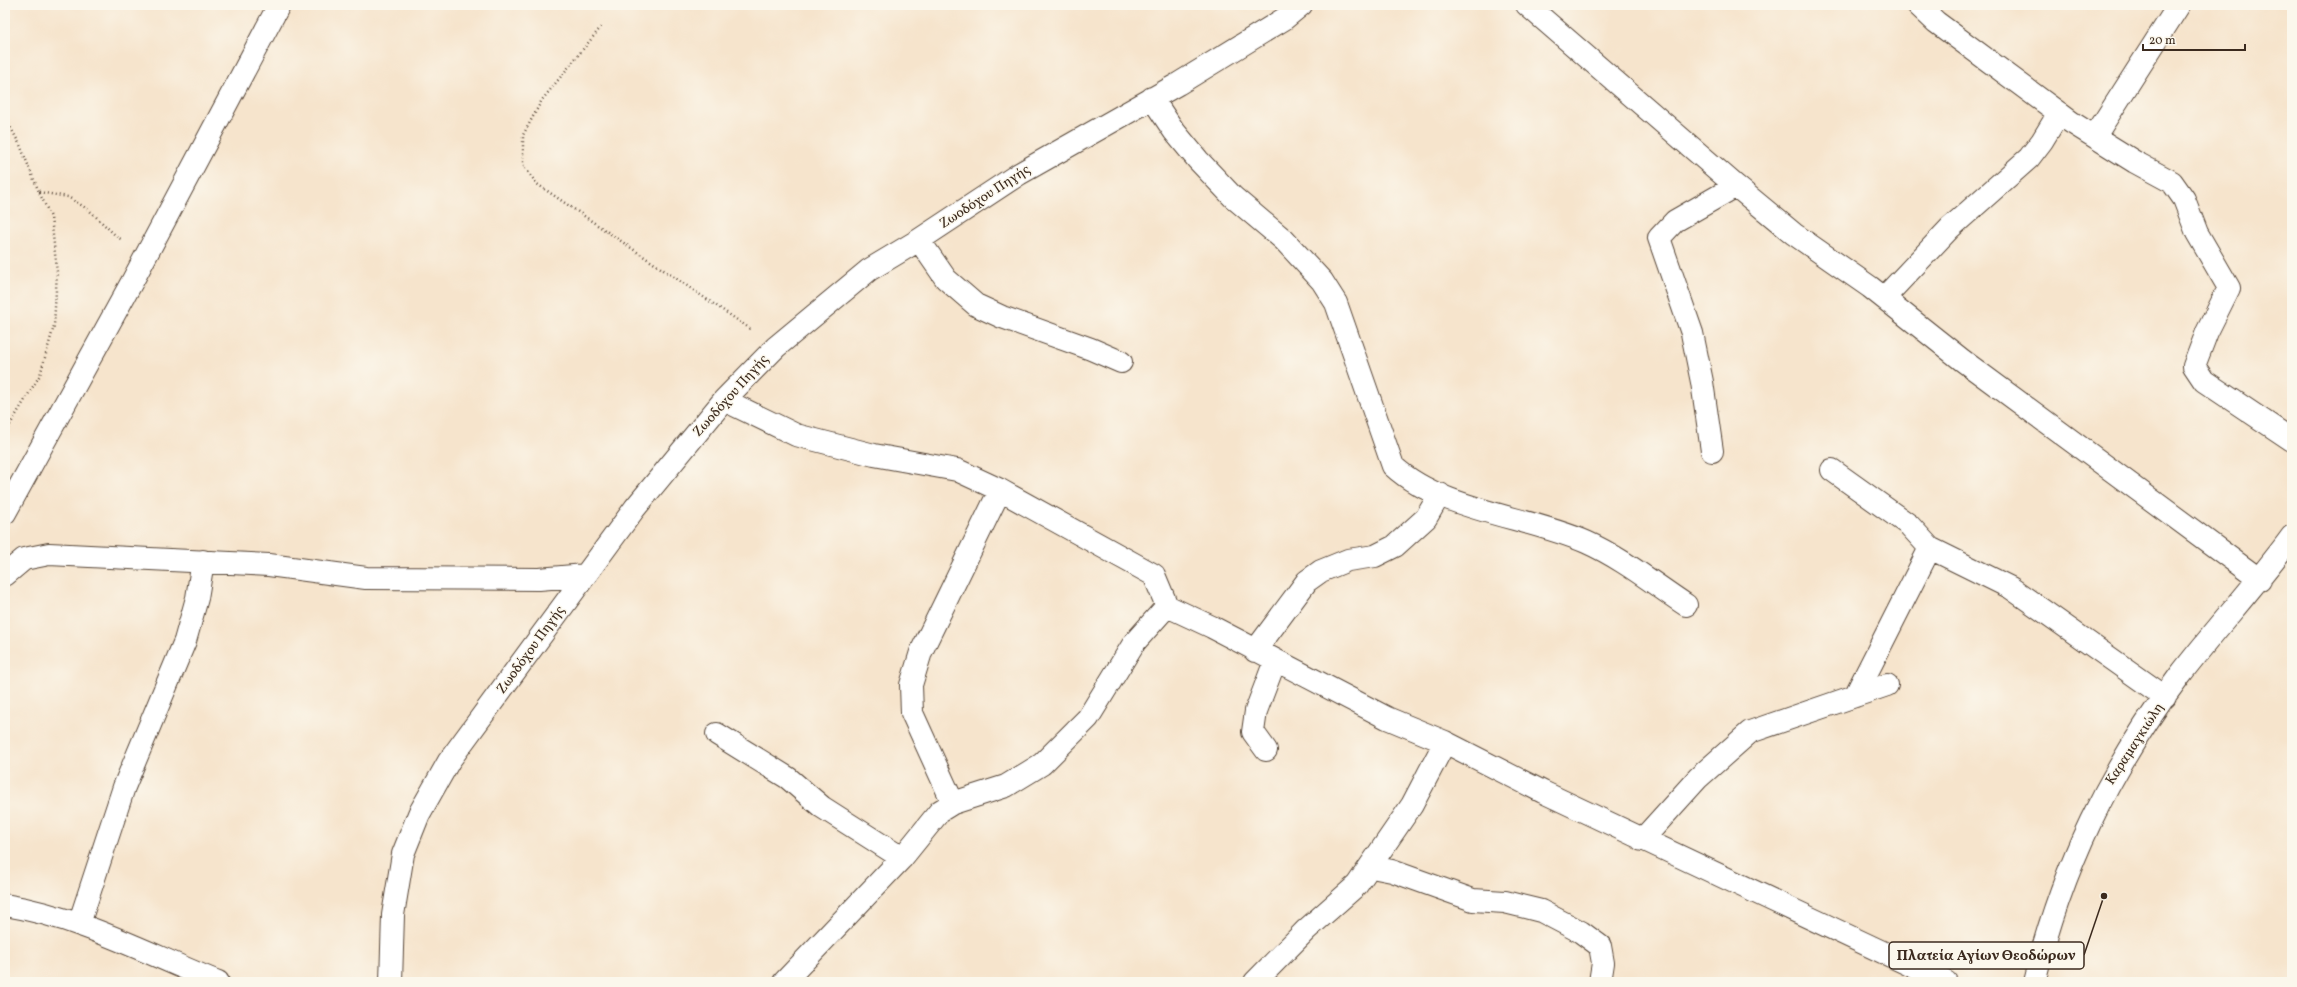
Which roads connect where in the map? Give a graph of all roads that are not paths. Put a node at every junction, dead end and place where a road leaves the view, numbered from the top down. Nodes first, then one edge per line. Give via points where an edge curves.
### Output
1 (279, 5) edge
2 (1301, 5) edge
3 (1527, 5) edge
4 (1918, 5) edge
5 (2180, 5) edge
6 (1152, 98) junction
7 (2059, 113) junction
8 (2095, 136) junction
9 (1736, 186) junction
10 (919, 240) junction
11 (1884, 298) junction
12 (1121, 362) dead end
13 (724, 400) junction
14 (2292, 440) edge
15 (1712, 451) dead end
16 (1832, 470) dead end
17 (1000, 490) junction
18 (1440, 494) junction
19 (5, 513) edge
20 (2292, 536) edge
21 (1930, 548) junction
22 (203, 561) junction
23 (5, 575) edge
24 (585, 575) junction
25 (2260, 580) junction
26 (1686, 605) dead end
27 (1166, 606) junction
28 (1256, 651) junction
29 (1275, 661) junction
30 (1887, 686) dead end
31 (1855, 696) junction
32 (2165, 697) junction
33 (717, 734) dead end
34 (1445, 742) junction
35 (1266, 750) dead end
36 (953, 803) junction
37 (1642, 840) junction
38 (902, 858) junction
39 (1372, 867) junction
40 (5, 905) edge
41 (79, 924) junction
42 (218, 982) edge
43 (391, 982) edge
44 (784, 982) edge
45 (1255, 982) edge
46 (1600, 982) edge
47 (1946, 982) edge
48 (2034, 982) edge

1 - 19 street
2 - 6 street, Ζωοδόχου Πηγής via 1271,27
3 - 9 street
4 - 7 street via 1936,22
5 - 8 street
6 - 10 street, Ζωοδόχου Πηγής via 1019,174
6 - 18 street via 1174,131 1233,197 1284,240 1322,281 1336,303 1394,466 1408,479
7 - 8 street
7 - 11 street via 2029,158 1950,228
8 - 14 street via 2172,182 2184,199 2197,233 2229,288 2207,332 2194,366 2204,381
9 - 11 street via 1794,234
9 - 15 street via 1675,221 1659,238 1692,333
10 - 12 street via 946,279 976,305
10 - 13 street, Ζωοδόχου Πηγής via 869,270 776,347
11 - 25 street via 1962,360
13 - 17 street via 796,435 874,455 957,470
13 - 24 street, Ζωοδόχου Πηγής via 634,508
16 - 21 street via 1909,525
17 - 27 street via 1154,574
17 - 36 street via 921,652 911,686 912,713
18 - 26 street via 1586,542
18 - 28 street via 1426,518 1395,546 1375,556 1348,560 1322,571 1307,581
20 - 25 street, Καραμαγκιώλη
21 - 31 street
21 - 32 street via 2011,588
22 - 23 street via 49,554 24,559
22 - 24 street via 269,565 366,578 539,580
22 - 41 street via 197,598 185,641 124,786
24 - 43 street, Ζωοδόχου Πηγής via 449,761 419,814 403,854 393,915
25 - 32 street, Καραμαγκιώλη via 2180,675
27 - 28 street
27 - 36 street via 1134,643 1088,718 1042,764 1006,786
28 - 29 street
29 - 34 street via 1387,718
29 - 35 street via 1256,711 1253,732
30 - 31 street
31 - 37 street via 1750,732 1698,778
32 - 48 street, Καραμαγκιώλη via 2128,750 2099,801 2072,862
33 - 38 street via 788,778 822,807
34 - 37 street
34 - 39 street via 1412,806
36 - 38 street via 940,811
37 - 47 street
38 - 44 street
39 - 45 street via 1357,885 1306,930
39 - 46 street via 1392,870 1473,900 1505,902 1541,910 1581,932 1600,946 1603,963
40 - 41 street via 39,911
41 - 42 street

